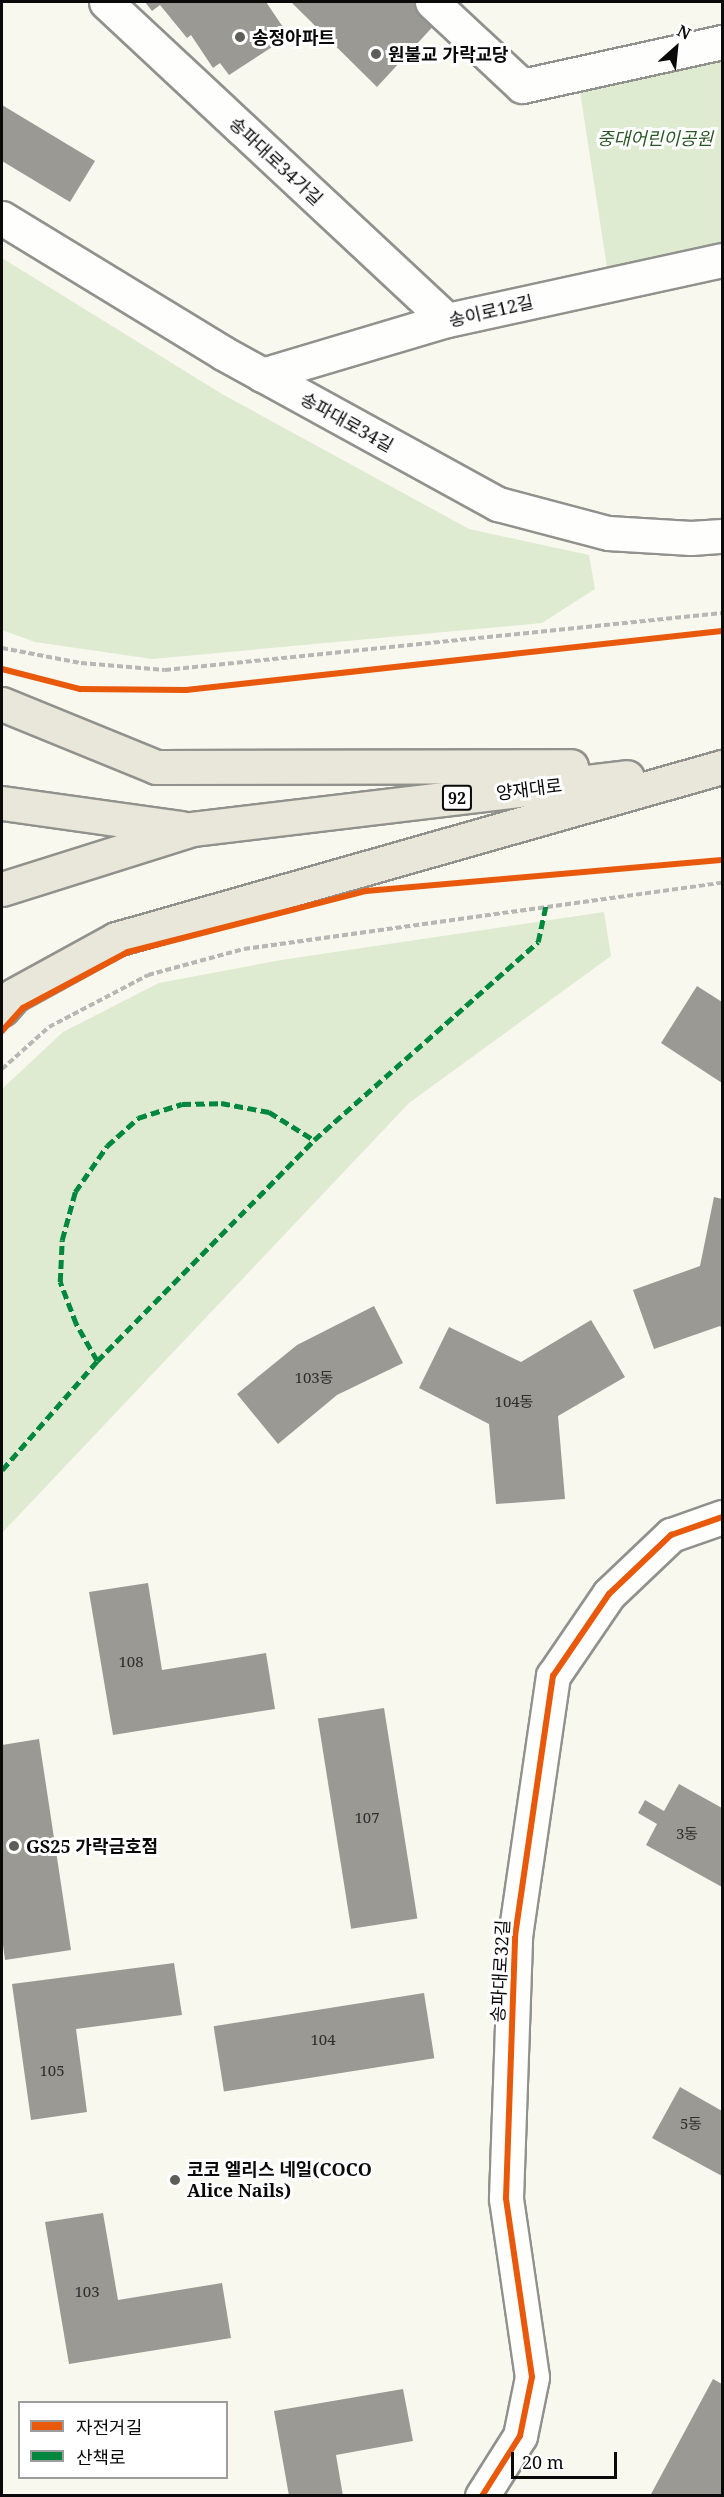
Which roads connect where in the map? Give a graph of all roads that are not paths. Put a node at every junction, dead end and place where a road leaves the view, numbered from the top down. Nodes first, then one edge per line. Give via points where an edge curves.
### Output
1 (106, 2) edge
2 (432, 2) edge
3 (723, 42) edge
4 (2, 218) edge
5 (723, 260) edge
6 (447, 320) junction
7 (262, 375) junction
8 (723, 536) edge
9 (2, 704) edge
10 (723, 766) edge
11 (2, 803) edge
12 (192, 829) junction
13 (2, 889) edge
14 (2, 1009) edge
15 (723, 1517) edge
16 (482, 2496) edge

1 - 6 street, 송파대로34가길
2 - 3 street via 522,86
4 - 7 street, 송파대로34길
5 - 6 street, 송이로12길
6 - 7 street, 송이로12길
7 - 8 street, 송파대로34길 via 498,504 608,533
9 - 10 main road via 156,768
10 - 12 main road, 양재대로 / 92
10 - 14 main road via 116,939 14,995
11 - 12 main road, 양재대로 / 92
12 - 13 main road, 양재대로 / 92
15 - 16 street, 송파대로32길 via 671,1535 609,1593 553,1676 515,1936 506,2198 532,2377 520,2436

